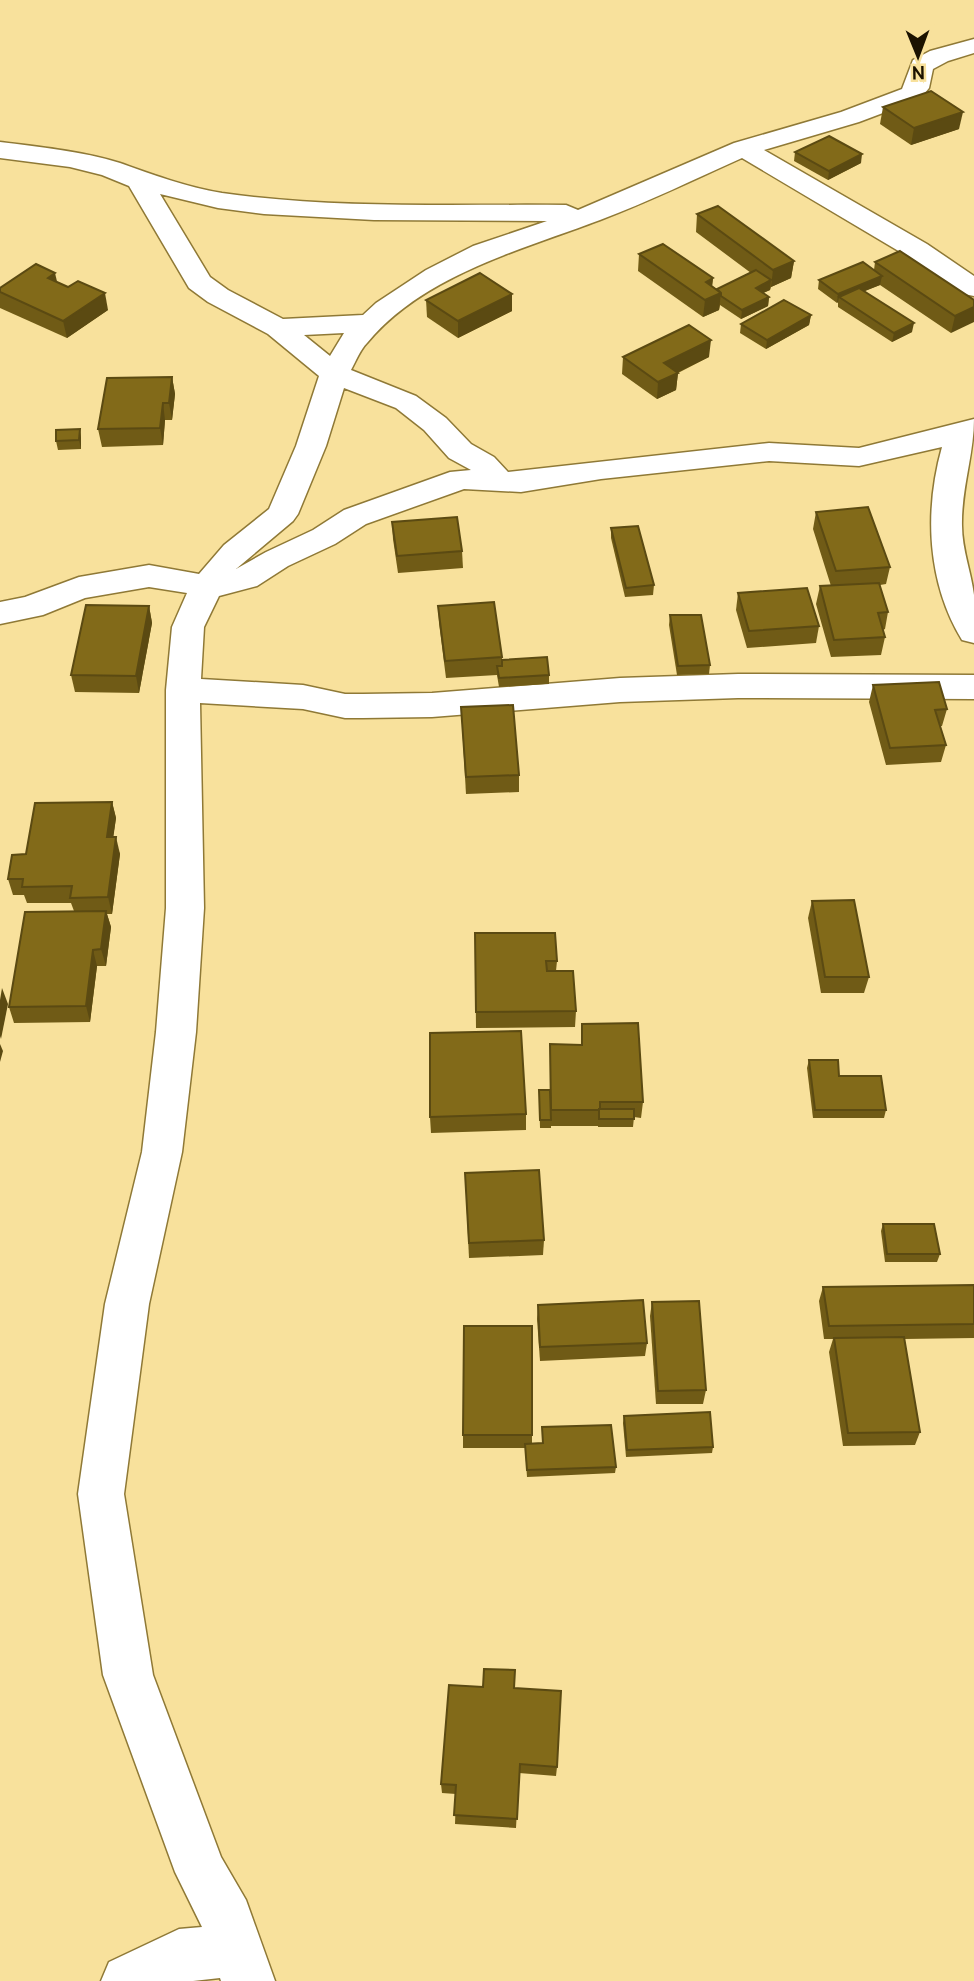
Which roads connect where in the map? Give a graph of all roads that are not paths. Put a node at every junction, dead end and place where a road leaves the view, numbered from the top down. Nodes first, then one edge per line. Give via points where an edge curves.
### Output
1 (974, 46) edge
2 (743, 148) junction
3 (0, 150) edge
4 (139, 181) junction
5 (593, 214) junction
6 (974, 288) edge
7 (370, 323) junction
8 (278, 328) junction
9 (334, 374) junction
10 (968, 430) edge
11 (499, 479) junction
12 (207, 586) junction
13 (0, 613) edge
14 (974, 632) edge
15 (974, 687) edge
16 (183, 690) junction
17 (242, 1965) edge
18 (128, 1981) edge

1 - 2 street via 922,65 918,90 911,94
2 - 5 street
2 - 6 street
3 - 4 street via 70,159
4 - 5 street via 264,206
4 - 8 street via 199,282
5 - 7 street via 483,252 436,276
7 - 8 street
7 - 9 street
8 - 9 street
9 - 11 street via 406,402
9 - 12 street via 311,446 282,514 235,552
10 - 11 street via 859,457 769,452 521,482
10 - 14 street via 951,465 944,513 954,580
11 - 12 street via 461,479 355,517 246,578
12 - 13 street via 149,576 79,588
12 - 16 street via 188,627
15 - 16 street via 738,686 363,706 303,697
16 - 17 street via 185,908 176,1032 163,1152 127,1304 101,1494 128,1675 201,1872 227,1919
17 - 18 street via 179,1956

